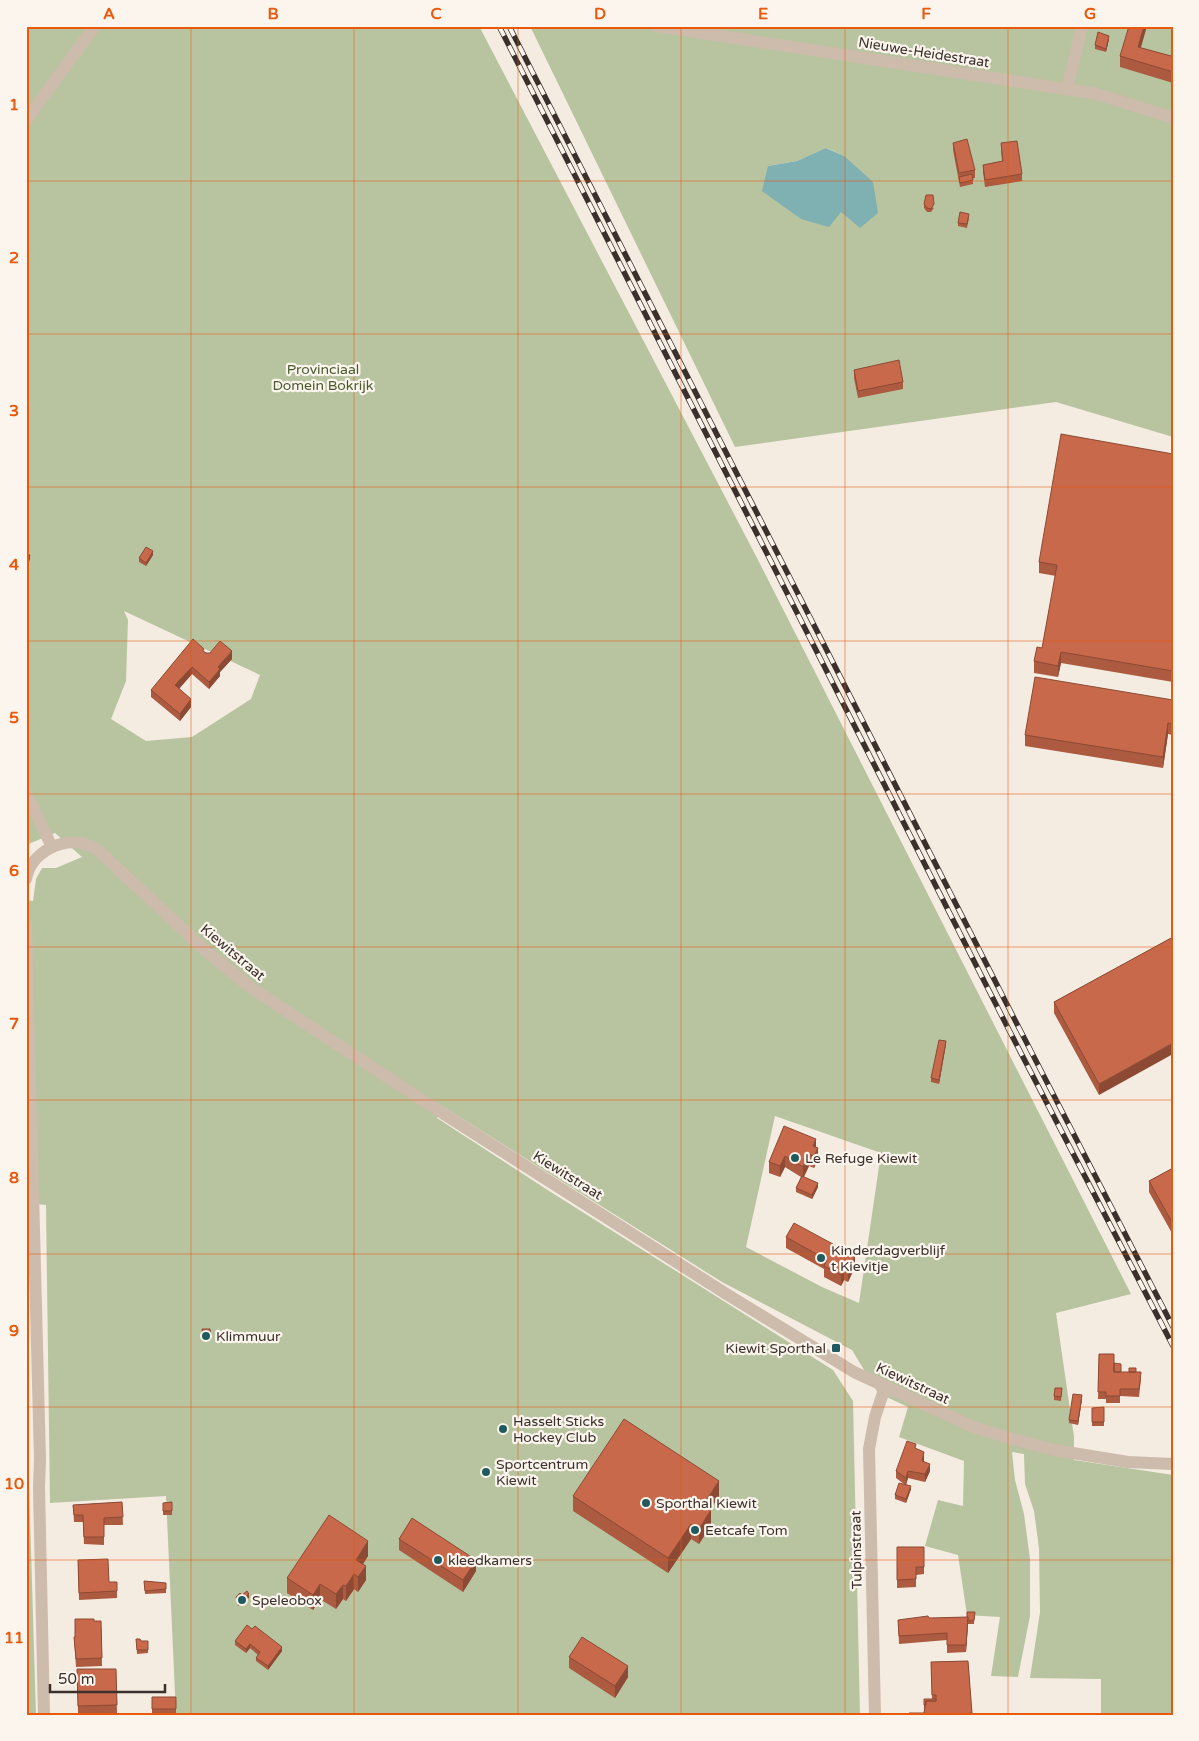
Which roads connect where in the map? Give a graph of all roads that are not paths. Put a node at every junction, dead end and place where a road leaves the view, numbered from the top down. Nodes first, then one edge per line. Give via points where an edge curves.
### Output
1 (95, 26) edge
2 (657, 26) edge
3 (1082, 26) edge
4 (1067, 89) junction
5 (1173, 118) edge
6 (26, 120) edge
7 (26, 793) edge
8 (52, 847) junction
9 (26, 879) edge
10 (26, 925) edge
11 (885, 1388) junction
12 (1173, 1464) edge
13 (44, 1715) edge
14 (875, 1715) edge

1 - 6 street
2 - 4 street, Nieuwe-Heidestraat
3 - 4 street
4 - 5 street, Nieuwe-Heidestraat via 1097,94
7 - 8 street
8 - 9 street via 37,857 28,869
8 - 11 street, Kiewitstraat via 71,842 99,851 205,950 250,987 728,1295
10 - 13 street
11 - 12 street, Kiewitstraat via 971,1426 1054,1450 1128,1462
11 - 14 street, Tulpinstraat via 869,1449

